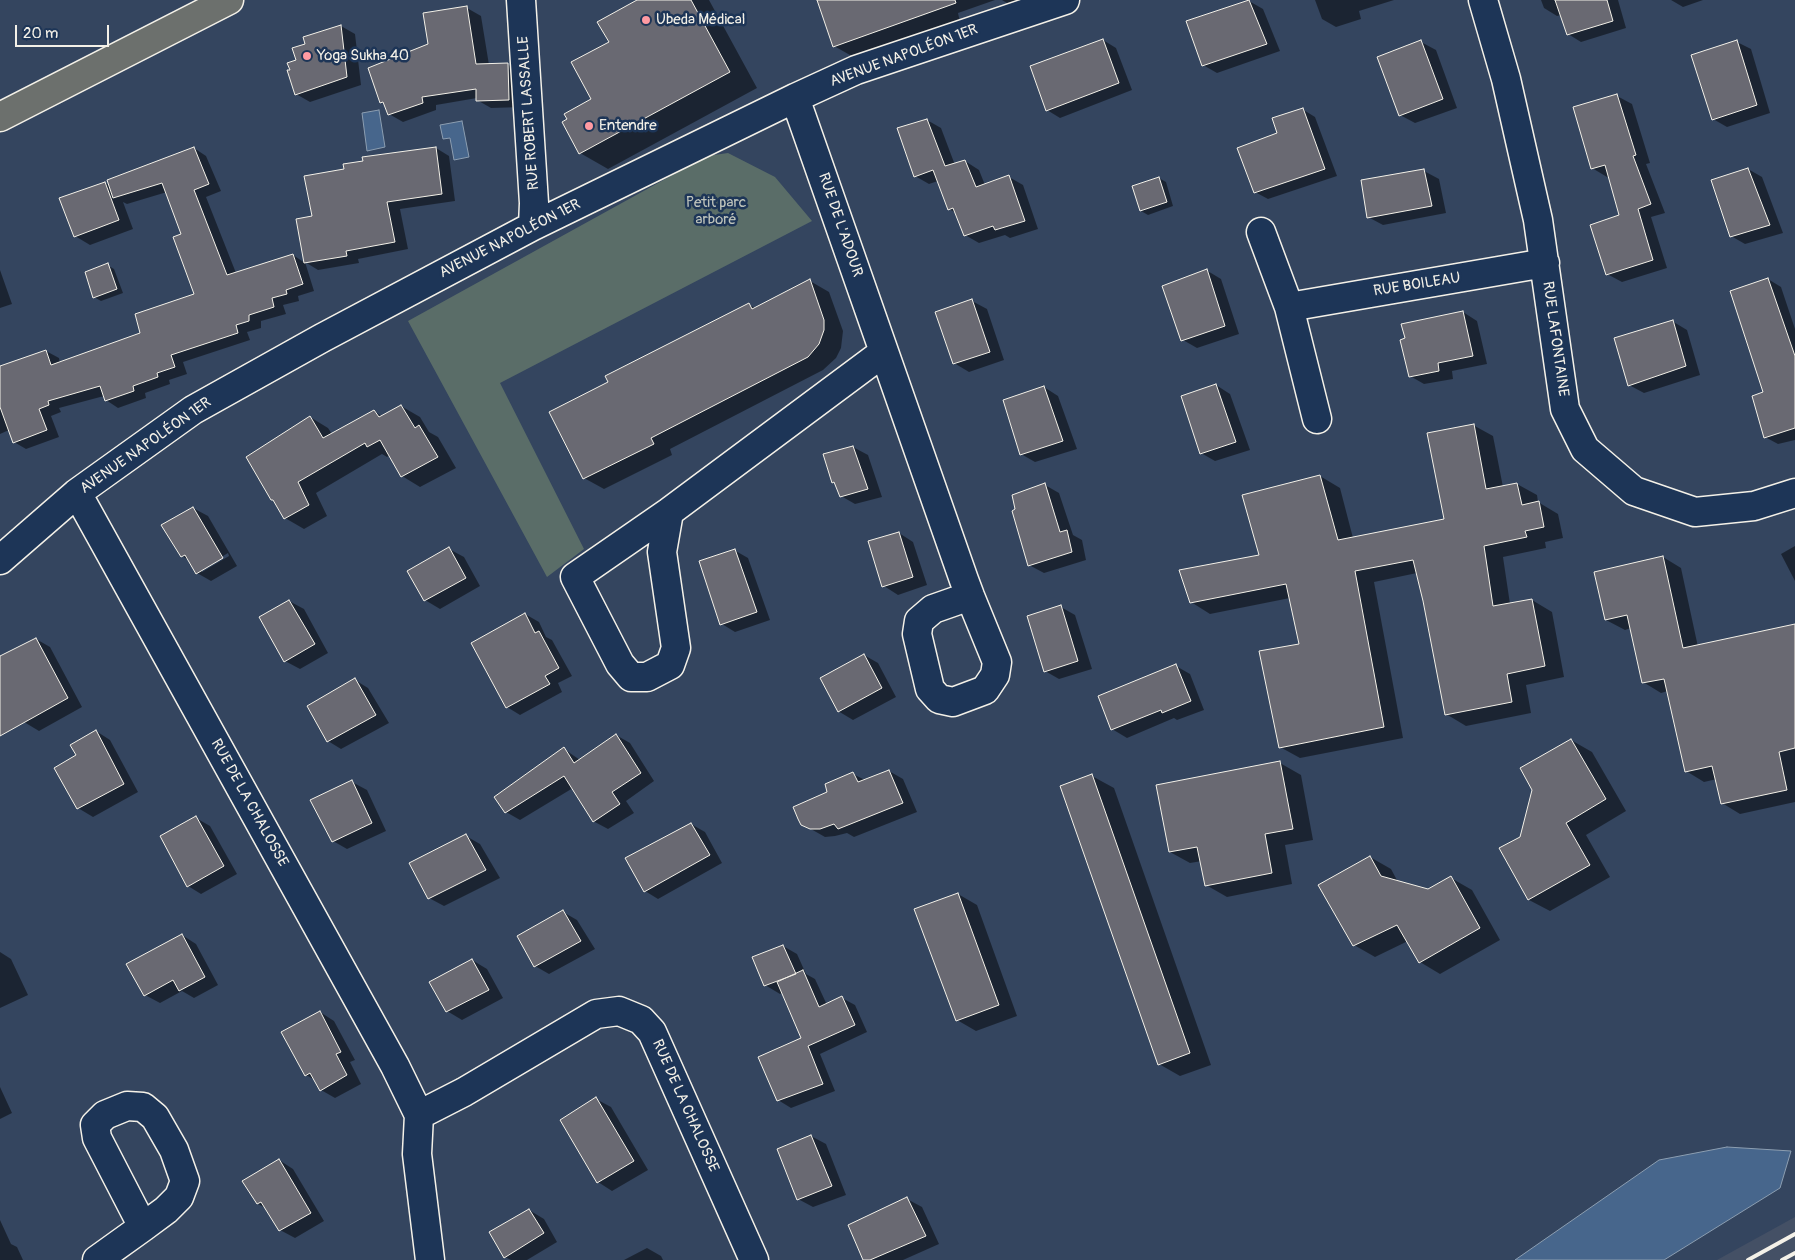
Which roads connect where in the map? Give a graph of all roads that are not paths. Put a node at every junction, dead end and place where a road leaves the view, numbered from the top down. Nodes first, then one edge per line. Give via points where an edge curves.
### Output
1 (229, 0) edge
2 (521, 0) edge
3 (1065, 0) edge
4 (1482, 0) edge
5 (795, 98) junction
6 (0, 117) edge
7 (533, 226) junction
8 (1261, 232) dead end
9 (1544, 263) junction
10 (1289, 307) junction
11 (884, 352) junction
12 (1317, 419) dead end
13 (77, 493) junction
14 (1795, 493) edge
15 (670, 512) junction
16 (0, 560) edge
17 (970, 596) dead end
18 (419, 1115) junction
19 (143, 1227) dead end
20 (97, 1260) edge
21 (430, 1260) edge
22 (754, 1260) edge

1 - 6 main road
2 - 7 street, RUE ROBERT LASSALLE
3 - 5 street, AVENUE NAPOLÉON 1ER via 856,70
4 - 9 street, RUE LAFONTAINE via 1506,79 1538,220
5 - 7 street, AVENUE NAPOLÉON 1ER
5 - 11 street, RUE DE L'ADOUR
7 - 13 street, AVENUE NAPOLÉON 1ER via 192,410
8 - 10 street
9 - 10 street, RUE BOILEAU
9 - 14 street, RUE LAFONTAINE via 1565,409 1585,449 1634,491 1695,512 1754,506
10 - 12 street
11 - 15 street
11 - 17 street, RUE DE L'ADOUR
13 - 16 street, AVENUE NAPOLÉON 1ER
13 - 18 street, RUE DE LA CHALOSSE
15 - 15 street via 575,577 620,664 631,677 647,677 670,665 676,648 662,552
18 - 21 street, RUE DE LA CHALOSSE via 417,1154
18 - 22 street, RUE DE LA CHALOSSE via 596,1014 620,1011 641,1020 652,1032
19 - 20 street

